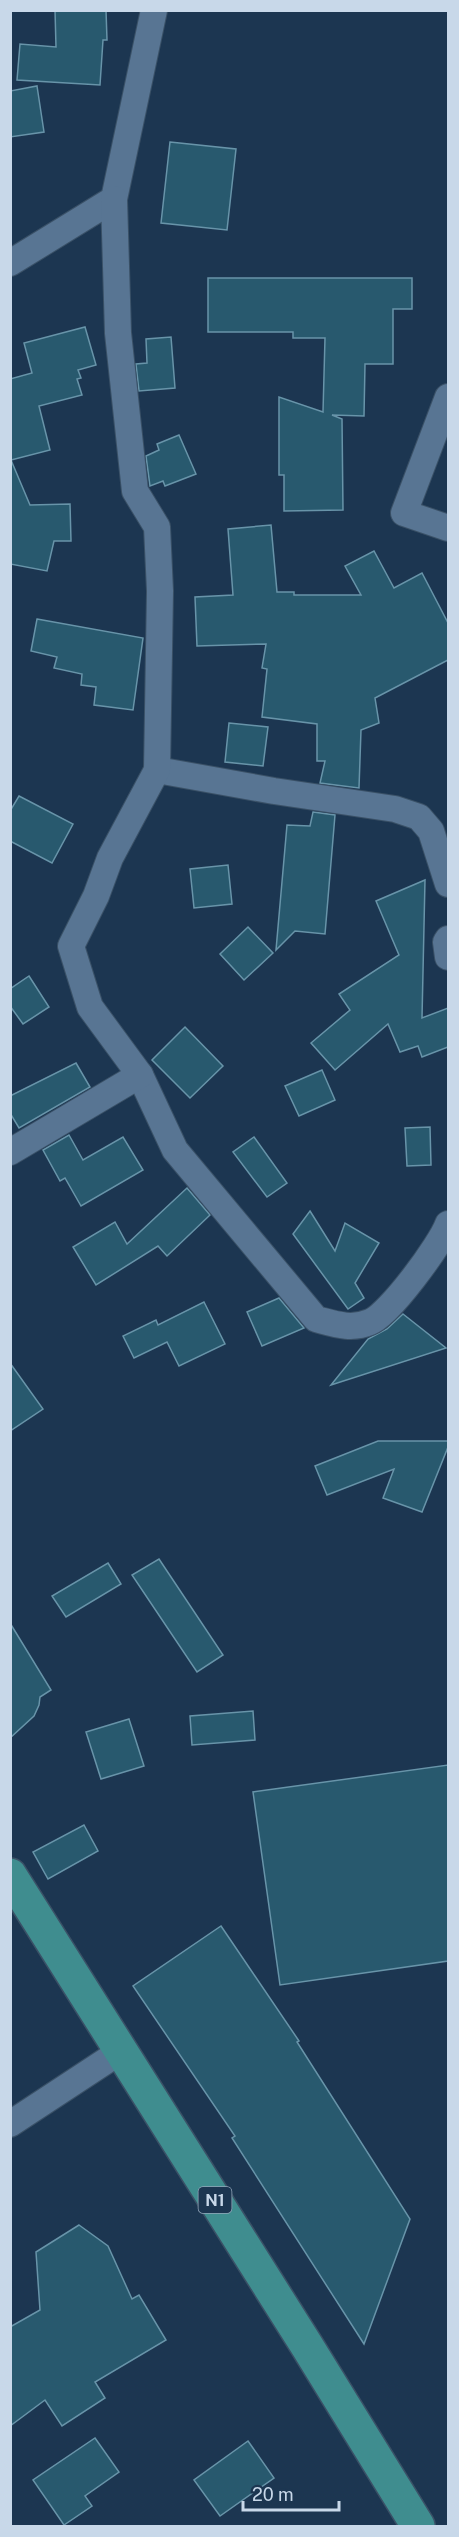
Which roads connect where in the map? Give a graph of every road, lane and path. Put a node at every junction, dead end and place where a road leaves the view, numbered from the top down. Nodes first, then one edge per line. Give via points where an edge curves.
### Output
1 (154, 10) edge
2 (114, 199) junction
3 (10, 263) edge
4 (448, 398) edge
5 (448, 528) edge
6 (157, 770) junction
7 (448, 884) edge
8 (448, 939) edge
9 (448, 957) edge
10 (140, 1075) junction
11 (10, 1152) edge
12 (448, 1224) edge
13 (10, 1875) edge
14 (122, 2051) junction
15 (10, 2124) edge
16 (418, 2526) edge

1 - 2 street
2 - 3 street
2 - 6 street via 118,333 135,491 157,527
4 - 5 street via 404,513
6 - 7 street via 395,809 419,817 431,831
6 - 10 street via 110,858 70,946 90,1006
8 - 9 street
10 - 11 street
10 - 12 street via 175,1149 316,1319 345,1327 372,1322 425,1261
13 - 14 highway, N1
14 - 15 street
14 - 16 highway, N1

